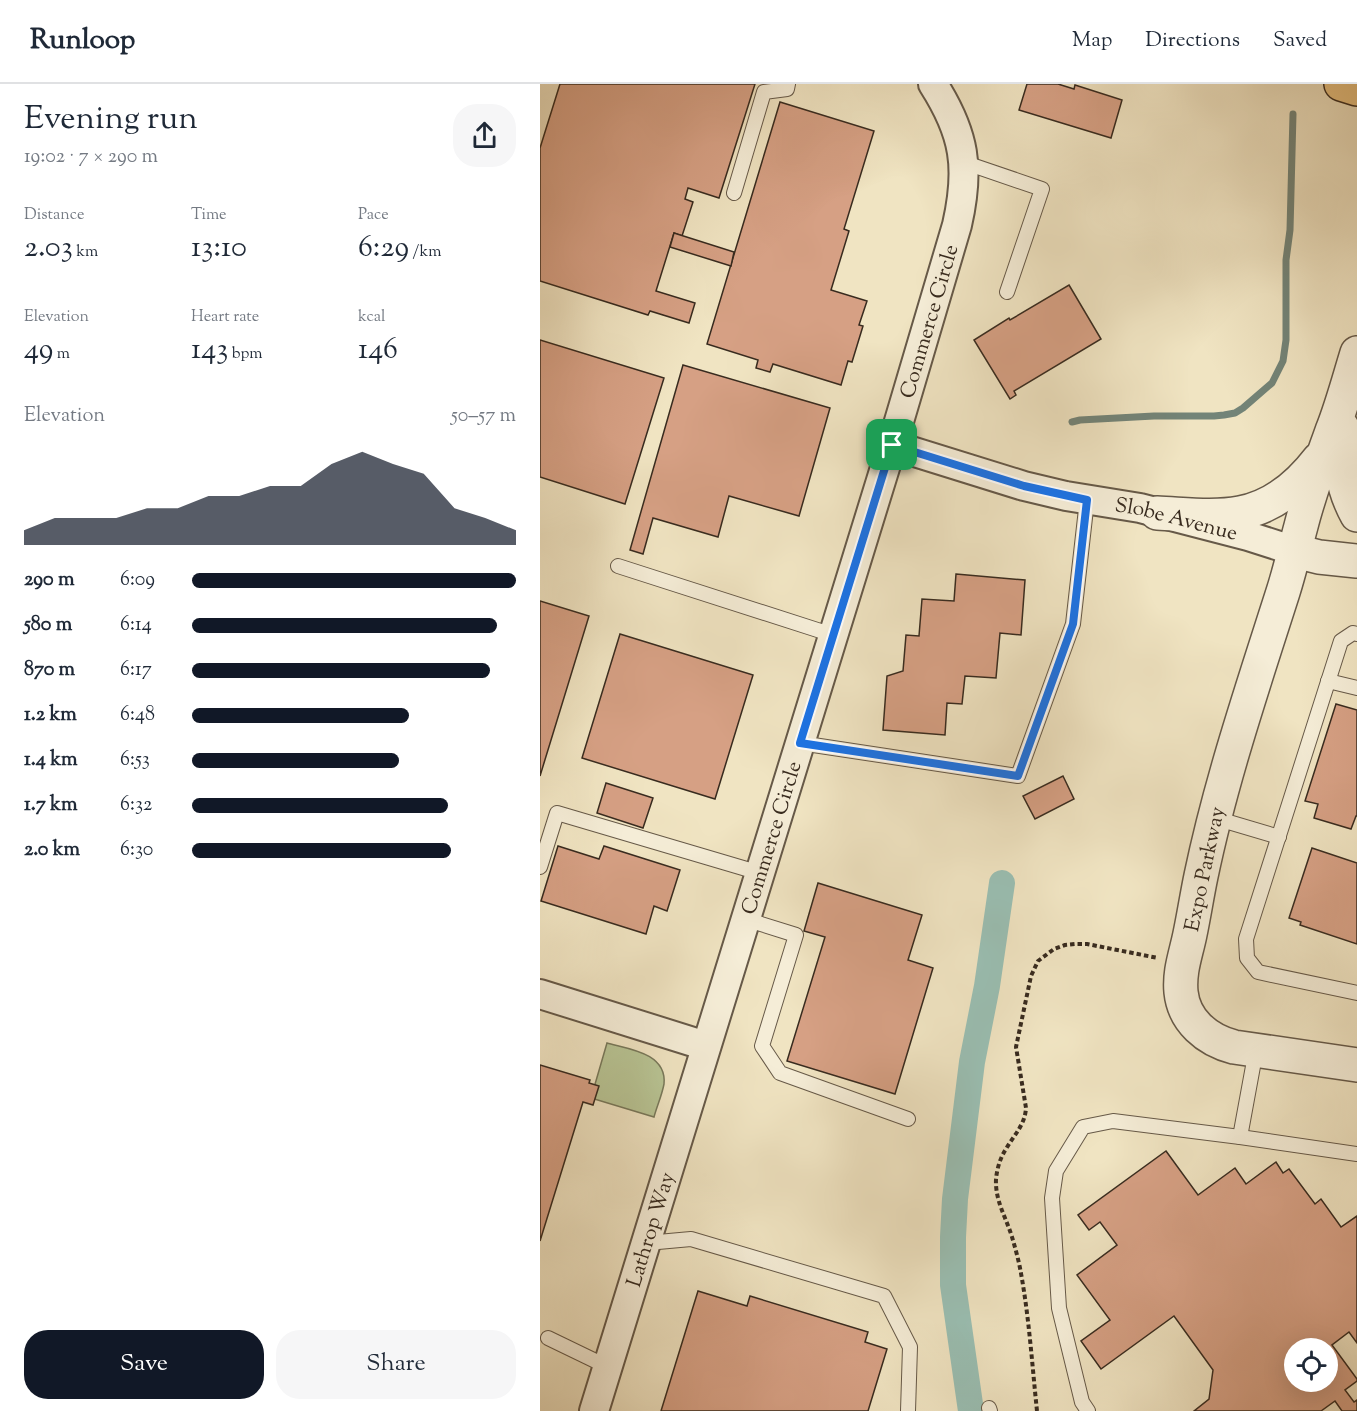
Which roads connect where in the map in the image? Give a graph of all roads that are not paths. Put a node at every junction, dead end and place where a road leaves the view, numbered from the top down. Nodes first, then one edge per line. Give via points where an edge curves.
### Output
1 (788, 84) edge
2 (933, 84) edge
3 (1341, 84) edge
4 (1357, 89) edge
5 (963, 162) junction
6 (734, 193) dead end
7 (1007, 292) dead end
8 (1357, 353) edge
9 (1344, 393) junction
10 (892, 445) junction
11 (1323, 453) junction
12 (1087, 500) junction
13 (1157, 513) junction
14 (1357, 515) edge
15 (1295, 551) junction
16 (1357, 561) edge
17 (618, 566) dead end
18 (1357, 634) edge
19 (832, 635) junction
20 (1328, 681) junction
21 (1357, 688) edge
22 (800, 743) junction
23 (1214, 817) junction
24 (1279, 837) junction
25 (540, 867) edge
26 (760, 873) junction
27 (745, 919) junction
28 (1357, 993) edge
29 (540, 994) edge
30 (706, 1046) junction
31 (1256, 1050) junction
32 (1357, 1065) edge
33 (908, 1119) dead end
34 (1240, 1137) junction
35 (1357, 1154) edge
36 (647, 1243) junction
37 (548, 1338) dead end
38 (608, 1367) junction
39 (594, 1411) edge
40 (908, 1411) edge
41 (1088, 1411) edge

1 - 6 lane via 787,89 764,92
2 - 5 street, Commerce Circle via 957,130
3 - 4 highway
5 - 7 lane via 1042,189
5 - 10 street, Commerce Circle via 963,199 957,225
8 - 9 street
9 - 11 street
9 - 14 street via 1340,461 1349,501
10 - 12 street, Slobe Avenue via 1024,486
10 - 19 street, Commerce Circle
11 - 13 street via 1290,489 1260,507 1223,514
11 - 15 street, Expo Parkway
12 - 13 street, Slobe Avenue
12 - 22 lane via 1073,624 1018,776
13 - 15 street, Slobe Avenue
15 - 16 street, Slobe Avenue
15 - 23 street, Expo Parkway
17 - 19 lane
18 - 20 lane via 1341,641
19 - 22 street, Commerce Circle
20 - 21 lane
20 - 24 lane
22 - 26 street, Commerce Circle
23 - 24 lane
23 - 31 street, Expo Parkway via 1182,964 1181,992 1187,1013 1211,1038 1221,1044
24 - 28 lane via 1246,939 1247,958 1258,972
25 - 26 lane via 557,813
26 - 27 street, Commerce Circle
27 - 30 street, Commerce Circle
27 - 33 lane via 796,935 762,1046 780,1073
29 - 30 street
30 - 36 street, Lathrop Way
31 - 32 street, Expo Parkway
31 - 34 lane
34 - 35 lane
34 - 41 lane via 1113,1122 1083,1127 1056,1171 1052,1198 1059,1308 1082,1402
36 - 38 street, Lathrop Way
36 - 40 lane via 691,1239 885,1296 910,1347
37 - 38 lane
38 - 39 street, Lathrop Way

